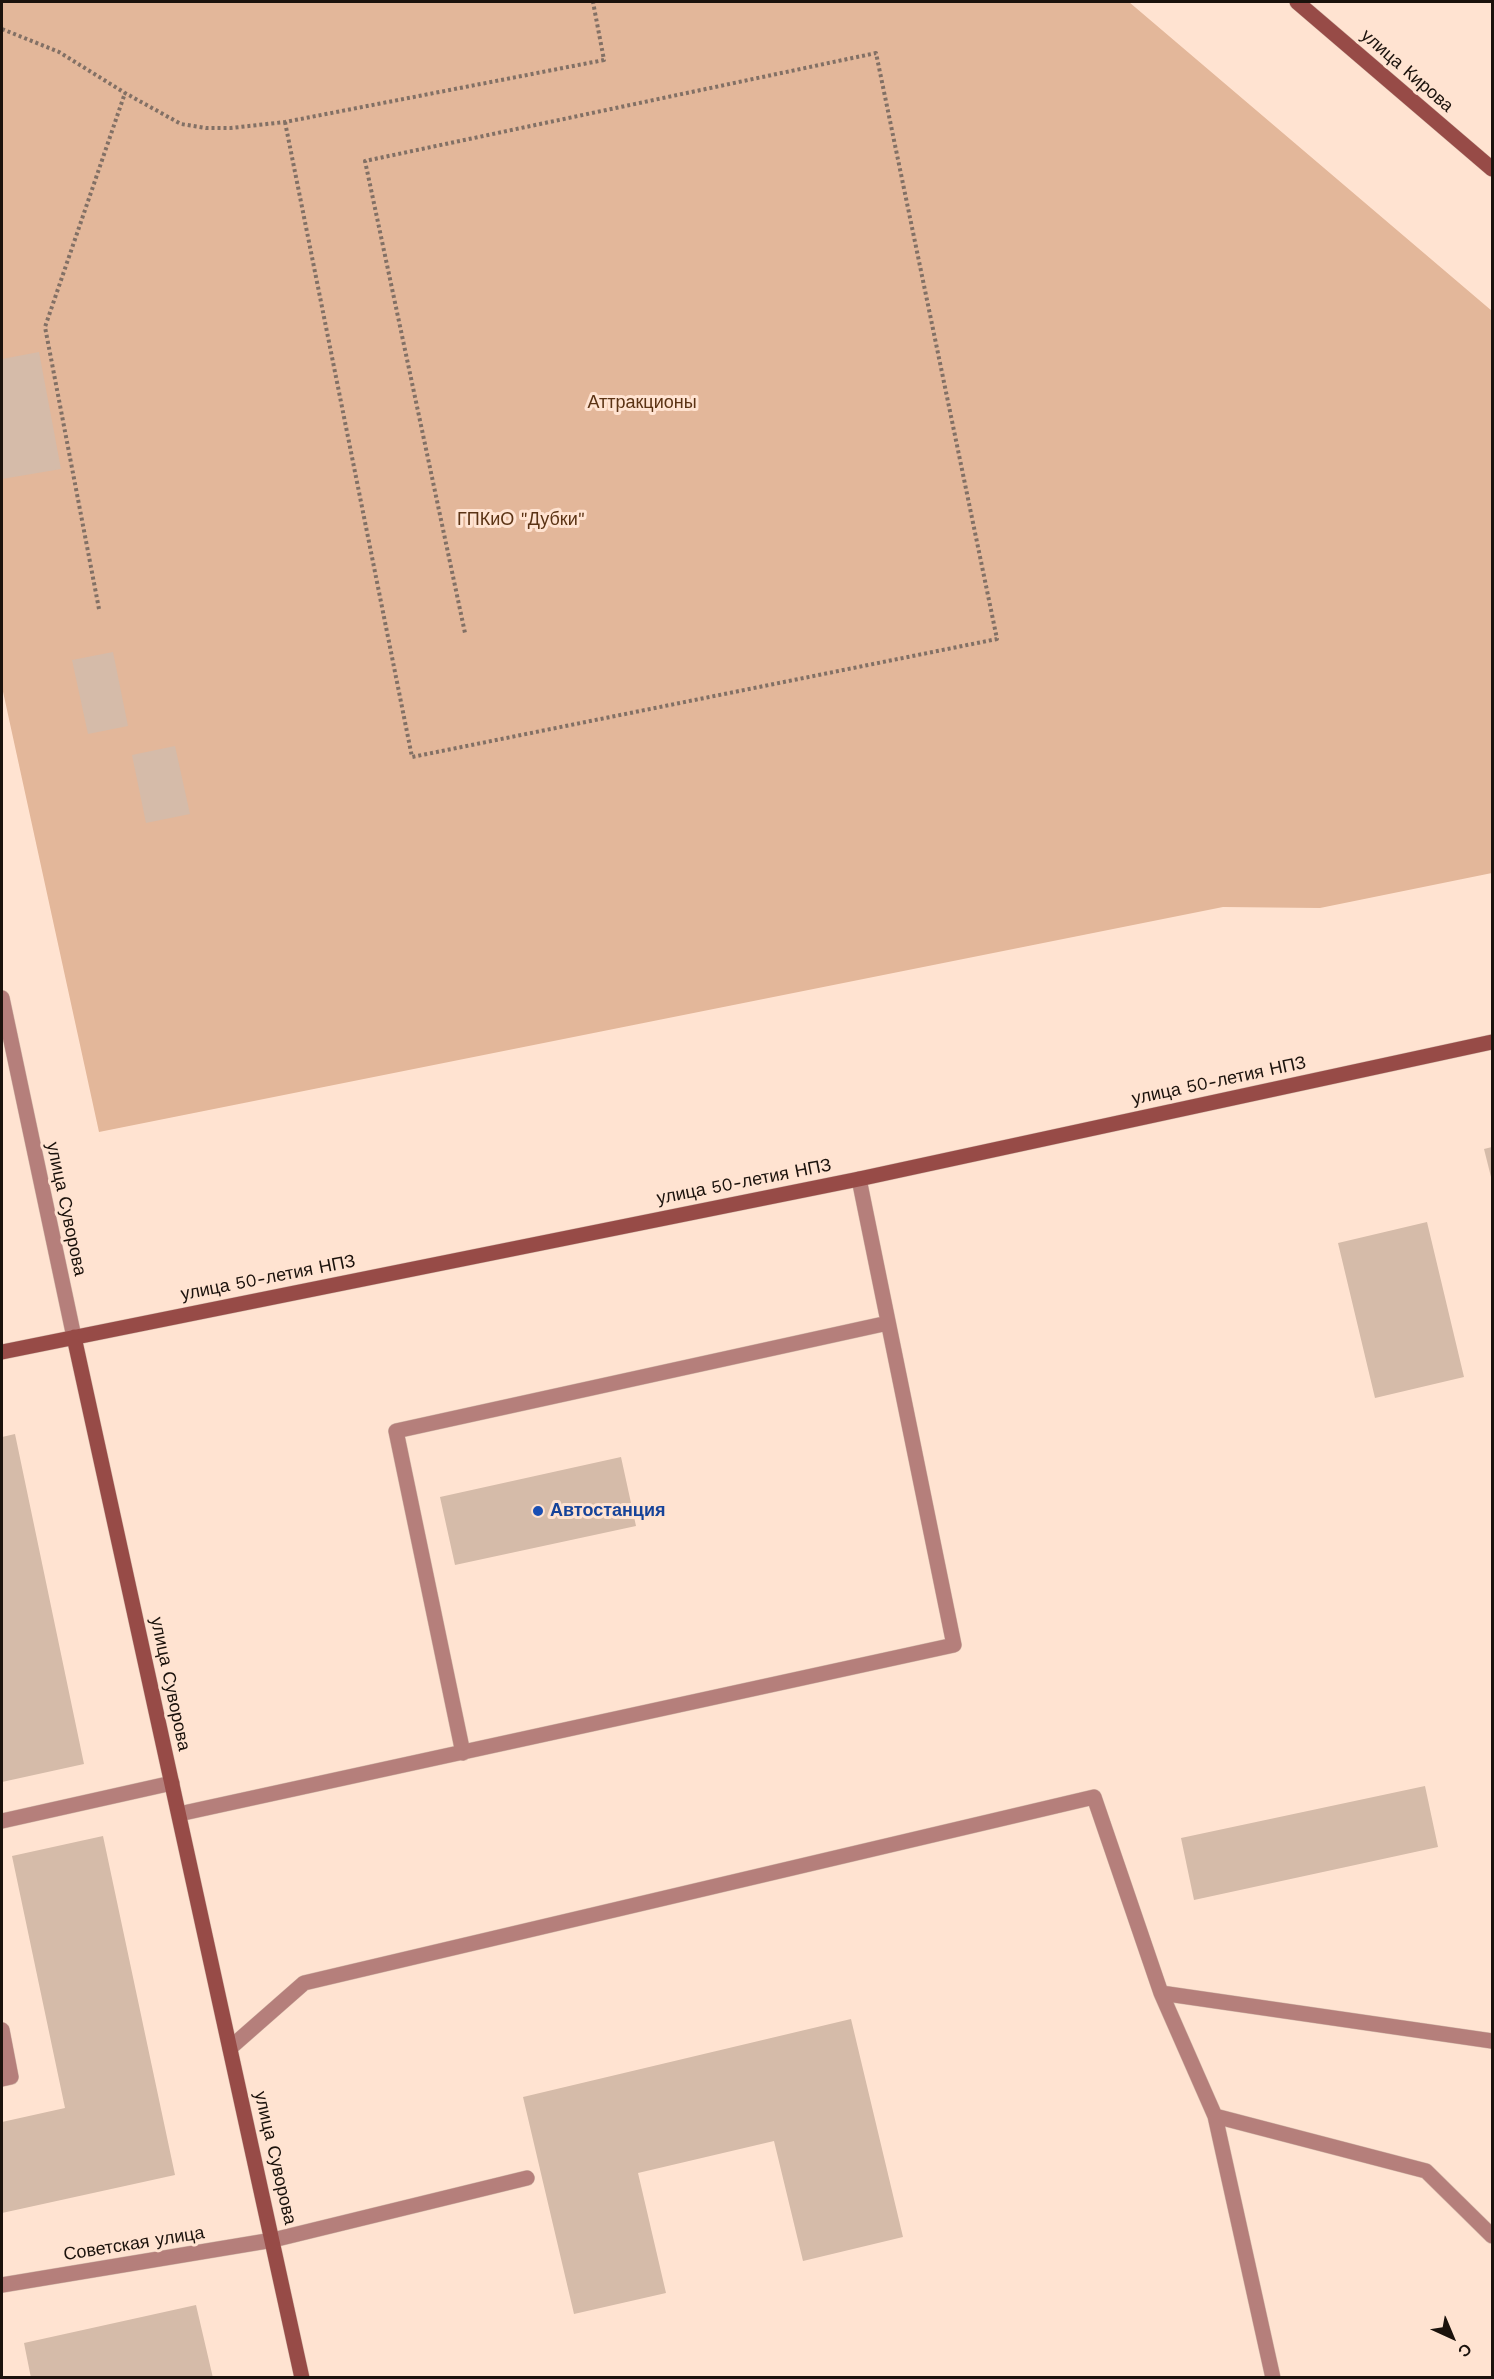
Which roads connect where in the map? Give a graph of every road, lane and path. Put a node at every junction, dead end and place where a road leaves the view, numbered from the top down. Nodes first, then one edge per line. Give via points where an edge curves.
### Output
1 (593, 2) edge
2 (1297, 2) edge
3 (2, 29) edge
4 (125, 93) junction
5 (285, 122) junction
6 (1492, 169) edge
7 (99, 609) dead end
8 (465, 633) dead end
9 (2, 999) edge
10 (1492, 1042) edge
11 (859, 1179) junction
12 (888, 1323) junction
13 (74, 1337) junction
14 (2, 1352) edge
15 (463, 1753) junction
16 (172, 1783) junction
17 (179, 1814) junction
18 (2, 1821) edge
19 (1161, 1993) junction
20 (2, 2030) edge
21 (1492, 2041) edge
22 (230, 2048) junction
23 (2, 2079) edge
24 (1215, 2116) junction
25 (527, 2178) dead end
26 (1492, 2236) edge
27 (273, 2240) junction
28 (2, 2285) edge
29 (302, 2378) edge
30 (1273, 2378) edge

1 - 5 path via 604,60
2 - 6 main road, улица Кирова
3 - 4 path via 59,52
4 - 5 path via 181,124 231,128
4 - 7 path via 45,327
5 - 8 path via 412,757 998,639 876,53 365,161
9 - 13 street, улица Суворова
10 - 11 main road, улица 50-летия НПЗ
11 - 12 street
11 - 13 main road, улица 50-летия НПЗ
12 - 15 street via 954,1645
12 - 15 street via 396,1431
13 - 14 main road, улица 50-летия НПЗ
13 - 16 main road, улица Суворова
15 - 17 street
16 - 17 main road, улица Суворова
16 - 18 street
17 - 22 main road, улица Суворова
19 - 21 street
19 - 22 street via 1094,1797 304,1983
19 - 24 street
20 - 23 street via 11,2077
22 - 27 main road, улица Суворова
24 - 26 street via 1426,2172
24 - 30 street
25 - 27 street, Советская улица
27 - 28 street, Советская улица
27 - 29 main road, улица Суворова

